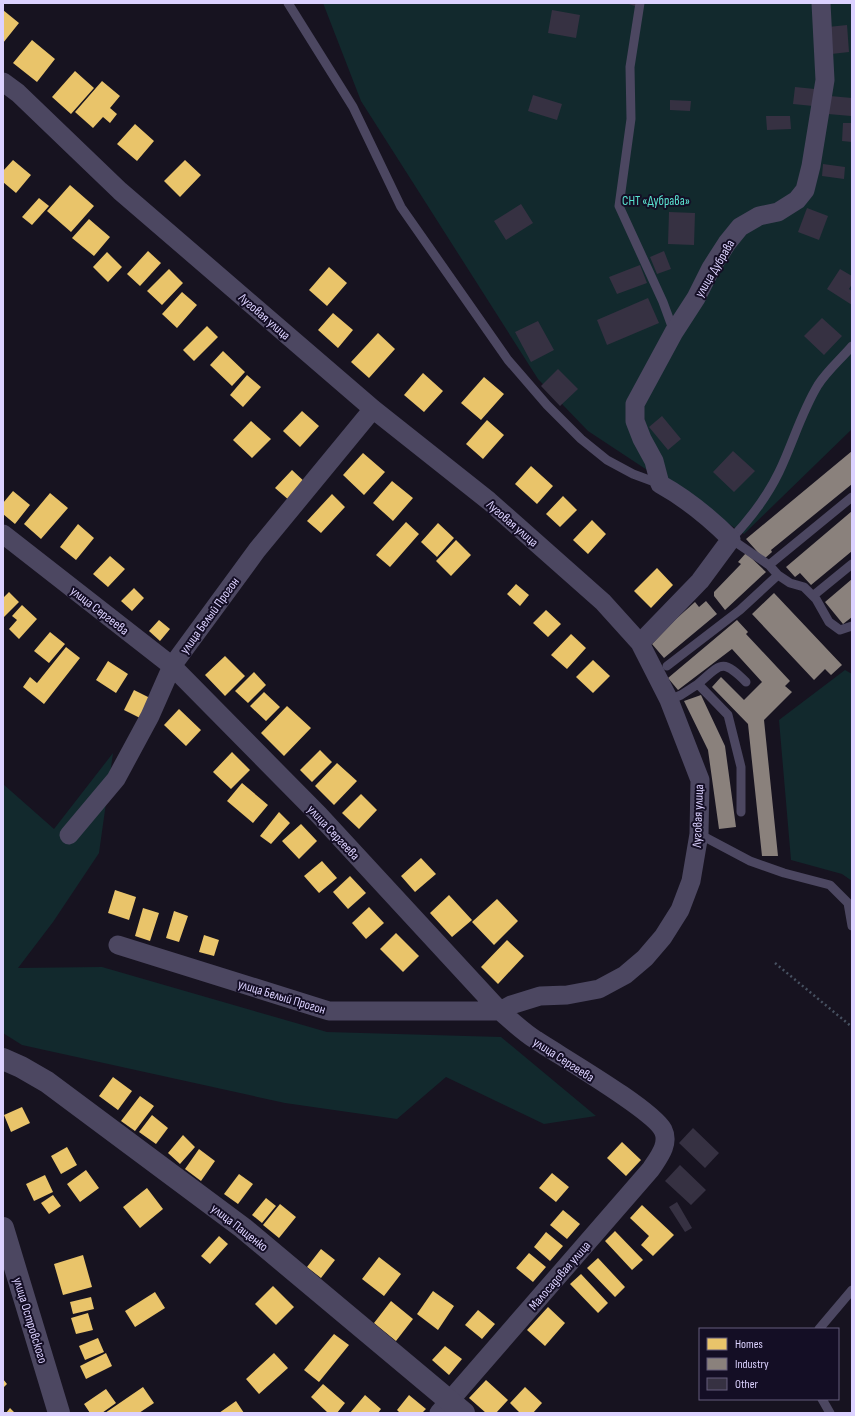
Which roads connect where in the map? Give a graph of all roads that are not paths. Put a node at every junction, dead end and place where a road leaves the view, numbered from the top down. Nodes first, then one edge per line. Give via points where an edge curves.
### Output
1 (288, 3) edge
2 (640, 3) edge
3 (821, 3) edge
4 (3, 82) edge
5 (674, 332) junction
6 (852, 346) edge
7 (373, 409) junction
8 (660, 484) junction
9 (852, 497) edge
10 (3, 534) edge
11 (731, 539) junction
12 (852, 564) edge
13 (769, 565) junction
14 (778, 575) junction
15 (814, 596) junction
16 (852, 626) edge
17 (640, 643) junction
18 (172, 666) junction
19 (667, 666) dead end
20 (746, 682) dead end
21 (698, 684) junction
22 (669, 700) junction
23 (741, 812) dead end
24 (699, 834) junction
25 (69, 835) dead end
26 (850, 901) edge
27 (852, 926) edge
28 (118, 945) dead end
29 (500, 1012) junction
30 (3, 1059) edge
31 (663, 1131) joint
32 (3, 1228) edge
33 (852, 1290) edge
34 (819, 1328) edge
35 (823, 1400) edge
36 (451, 1409) edge
37 (59, 1413) edge
38 (830, 1413) edge

1 - 8 lane via 353,107 401,207 508,360 546,405 581,439 614,464
2 - 5 lane via 630,67 630,119 619,206
3 - 5 street, улица Дубрава via 825,80 805,190 797,200 778,212 759,216 740,227 711,268 696,298
4 - 7 street, Луговая улица via 18,93 120,191
5 - 8 street, улица Дубрава via 635,404 635,421 654,461
6 - 11 lane via 819,384 804,410 779,472 749,518
7 - 17 street, Луговая улица via 489,501 602,602
7 - 18 street, улица Белый Прогон via 257,550
8 - 11 street via 680,495 710,518
9 - 13 lane
10 - 18 street, улица Сергеева
11 - 13 lane
11 - 17 street via 700,581
12 - 15 lane
13 - 14 lane
14 - 15 lane via 804,587
14 - 19 lane via 740,610
15 - 16 lane via 829,622 840,630
17 - 22 street, Луговая улица
18 - 25 street, улица Белый Прогон via 150,716 116,779
18 - 29 street, улица Сергеева via 319,815
20 - 21 lane via 732,668 726,666 716,668
21 - 22 lane
21 - 23 lane via 728,715 741,767
22 - 24 street, Луговая улица via 700,780
24 - 26 lane via 750,861 830,885
24 - 29 street, Луговая улица via 691,881 680,910 663,937 645,958 625,975 599,989 567,995 540,996 511,1005
26 - 27 lane
28 - 29 street, улица Белый Прогон via 329,1011
29 - 31 street, улица Сергеева via 534,1039 630,1101 655,1120
30 - 36 street, улица Пащенко via 47,1082 244,1228
31 - 36 street, Малосадовая улица via 665,1143 651,1169
32 - 37 street, улица Островского
33 - 34 lane
35 - 38 lane

